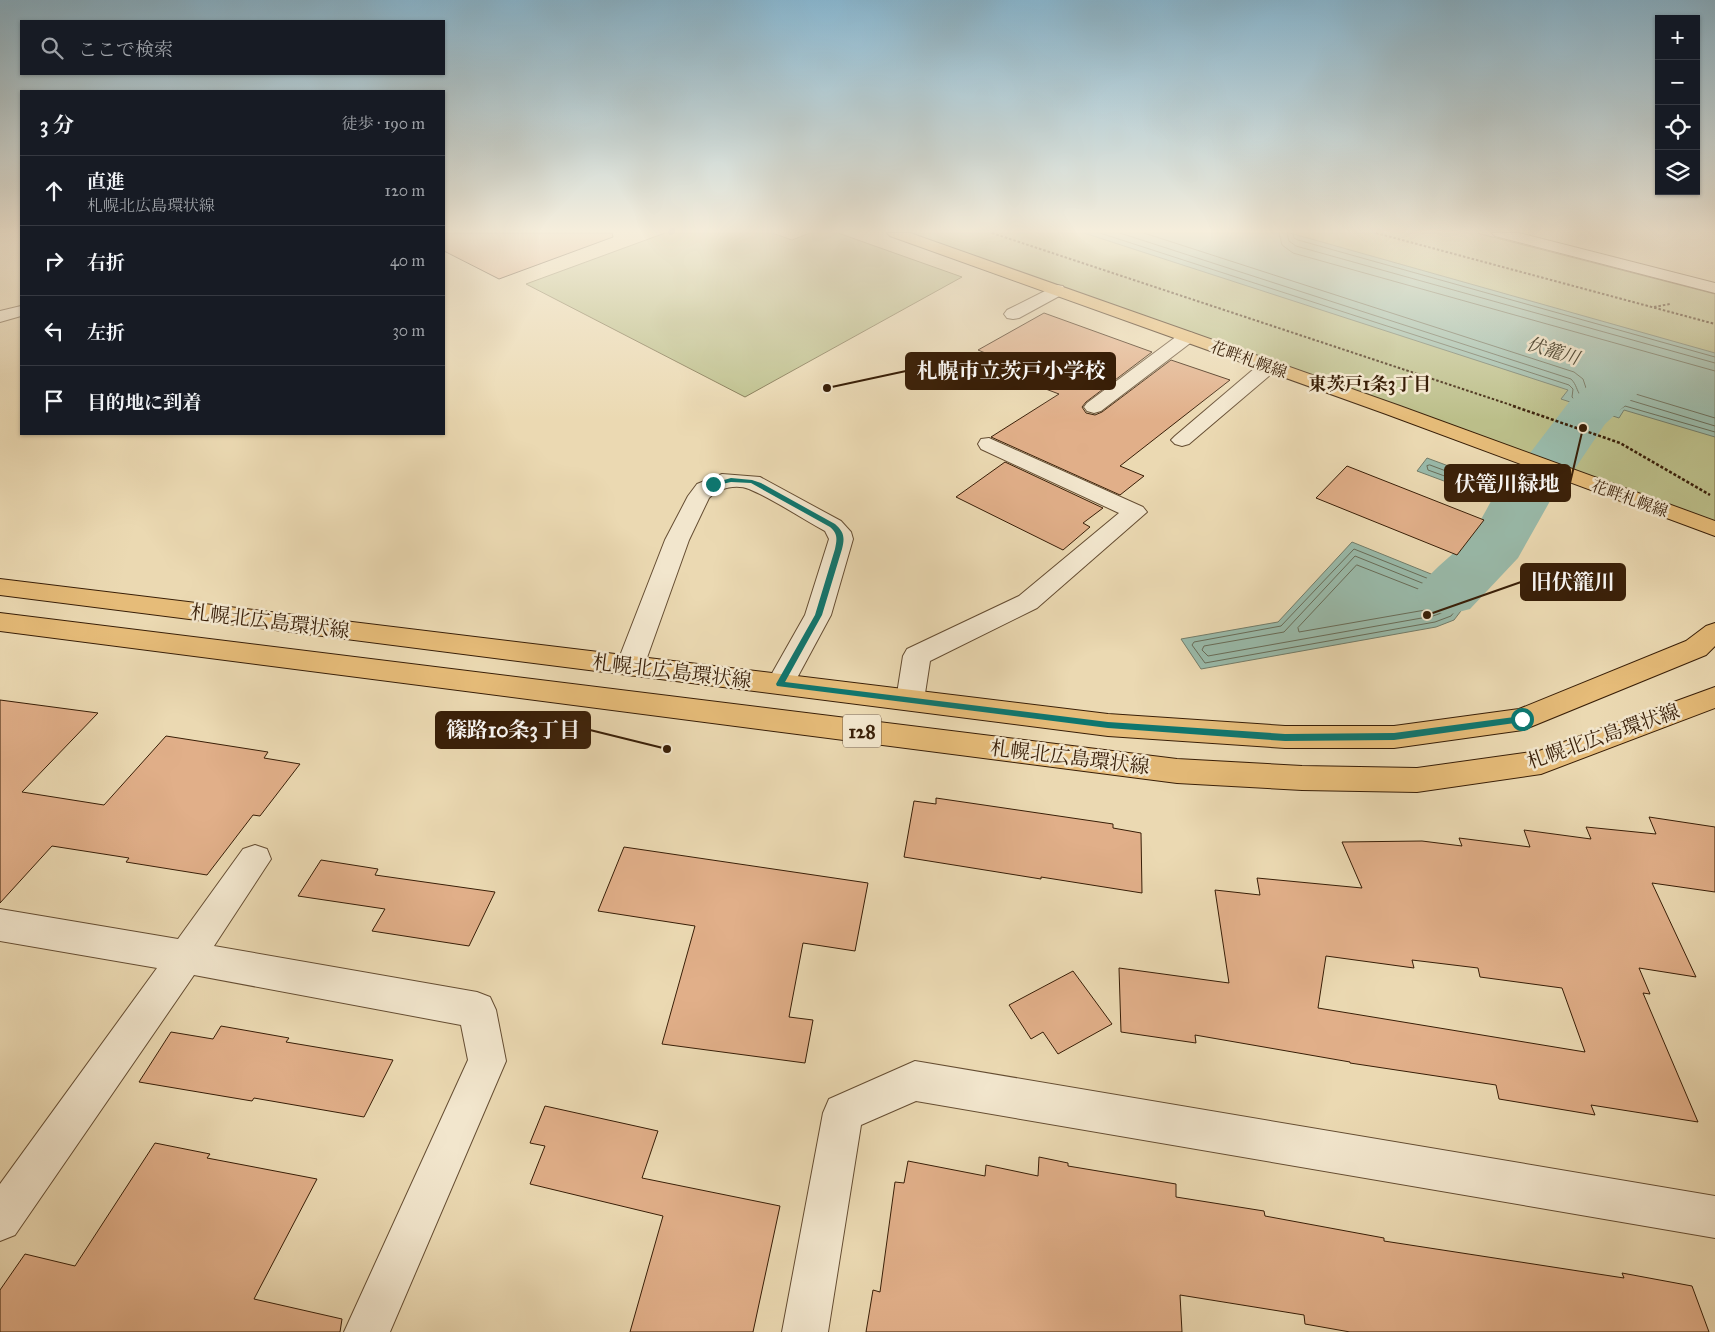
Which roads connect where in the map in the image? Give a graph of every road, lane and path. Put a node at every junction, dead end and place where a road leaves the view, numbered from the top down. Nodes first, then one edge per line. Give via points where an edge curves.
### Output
1 (1047, 295) edge
2 (1070, 295) edge
3 (1179, 295) edge
4 (1608, 295) edge
5 (20, 311) edge
6 (1014, 314) dead end
7 (0, 317) edge
8 (1715, 324) edge
9 (1187, 337) junction
10 (1269, 366) junction
11 (1094, 407) dead end
12 (1182, 440) dead end
13 (989, 444) dead end
14 (1715, 498) edge
15 (1715, 530) edge
16 (0, 587) edge
17 (0, 622) edge
18 (1715, 632) edge
19 (630, 666) junction
20 (780, 684) junction
21 (1715, 697) edge
22 (910, 700) junction
23 (255, 858) dead end
24 (0, 925) edge
25 (186, 957) junction
26 (1715, 1217) edge
27 (0, 1220) edge
28 (367, 1332) edge
29 (805, 1332) edge

1 - 6 street
2 - 9 main road, 花畔札幌線
3 - 14 path via 1620,443
4 - 8 path
5 - 7 street
9 - 10 main road, 花畔札幌線
9 - 11 street
10 - 12 street
10 - 15 main road, 花畔札幌線
13 - 22 street via 1135,512 1028,602 917,656
16 - 19 main road, 札幌北広島環状線 / 128
17 - 21 main road, 札幌北広島環状線 / 128 via 1177,770 1302,778 1418,780 1541,762
18 - 22 main road, 札幌北広島環状線 / 128 via 1696,648 1522,719 1394,737 1285,737 1128,726
19 - 20 main road, 札幌北広島環状線 / 128
19 - 20 street via 677,540 699,496 713,484 742,480 759,484 833,526 841,539 818,615
20 - 22 main road, 札幌北広島環状線 / 128
23 - 25 street
24 - 25 street
25 - 27 street
25 - 28 street via 478,1010 487,1061
26 - 29 street via 915,1081 843,1113

